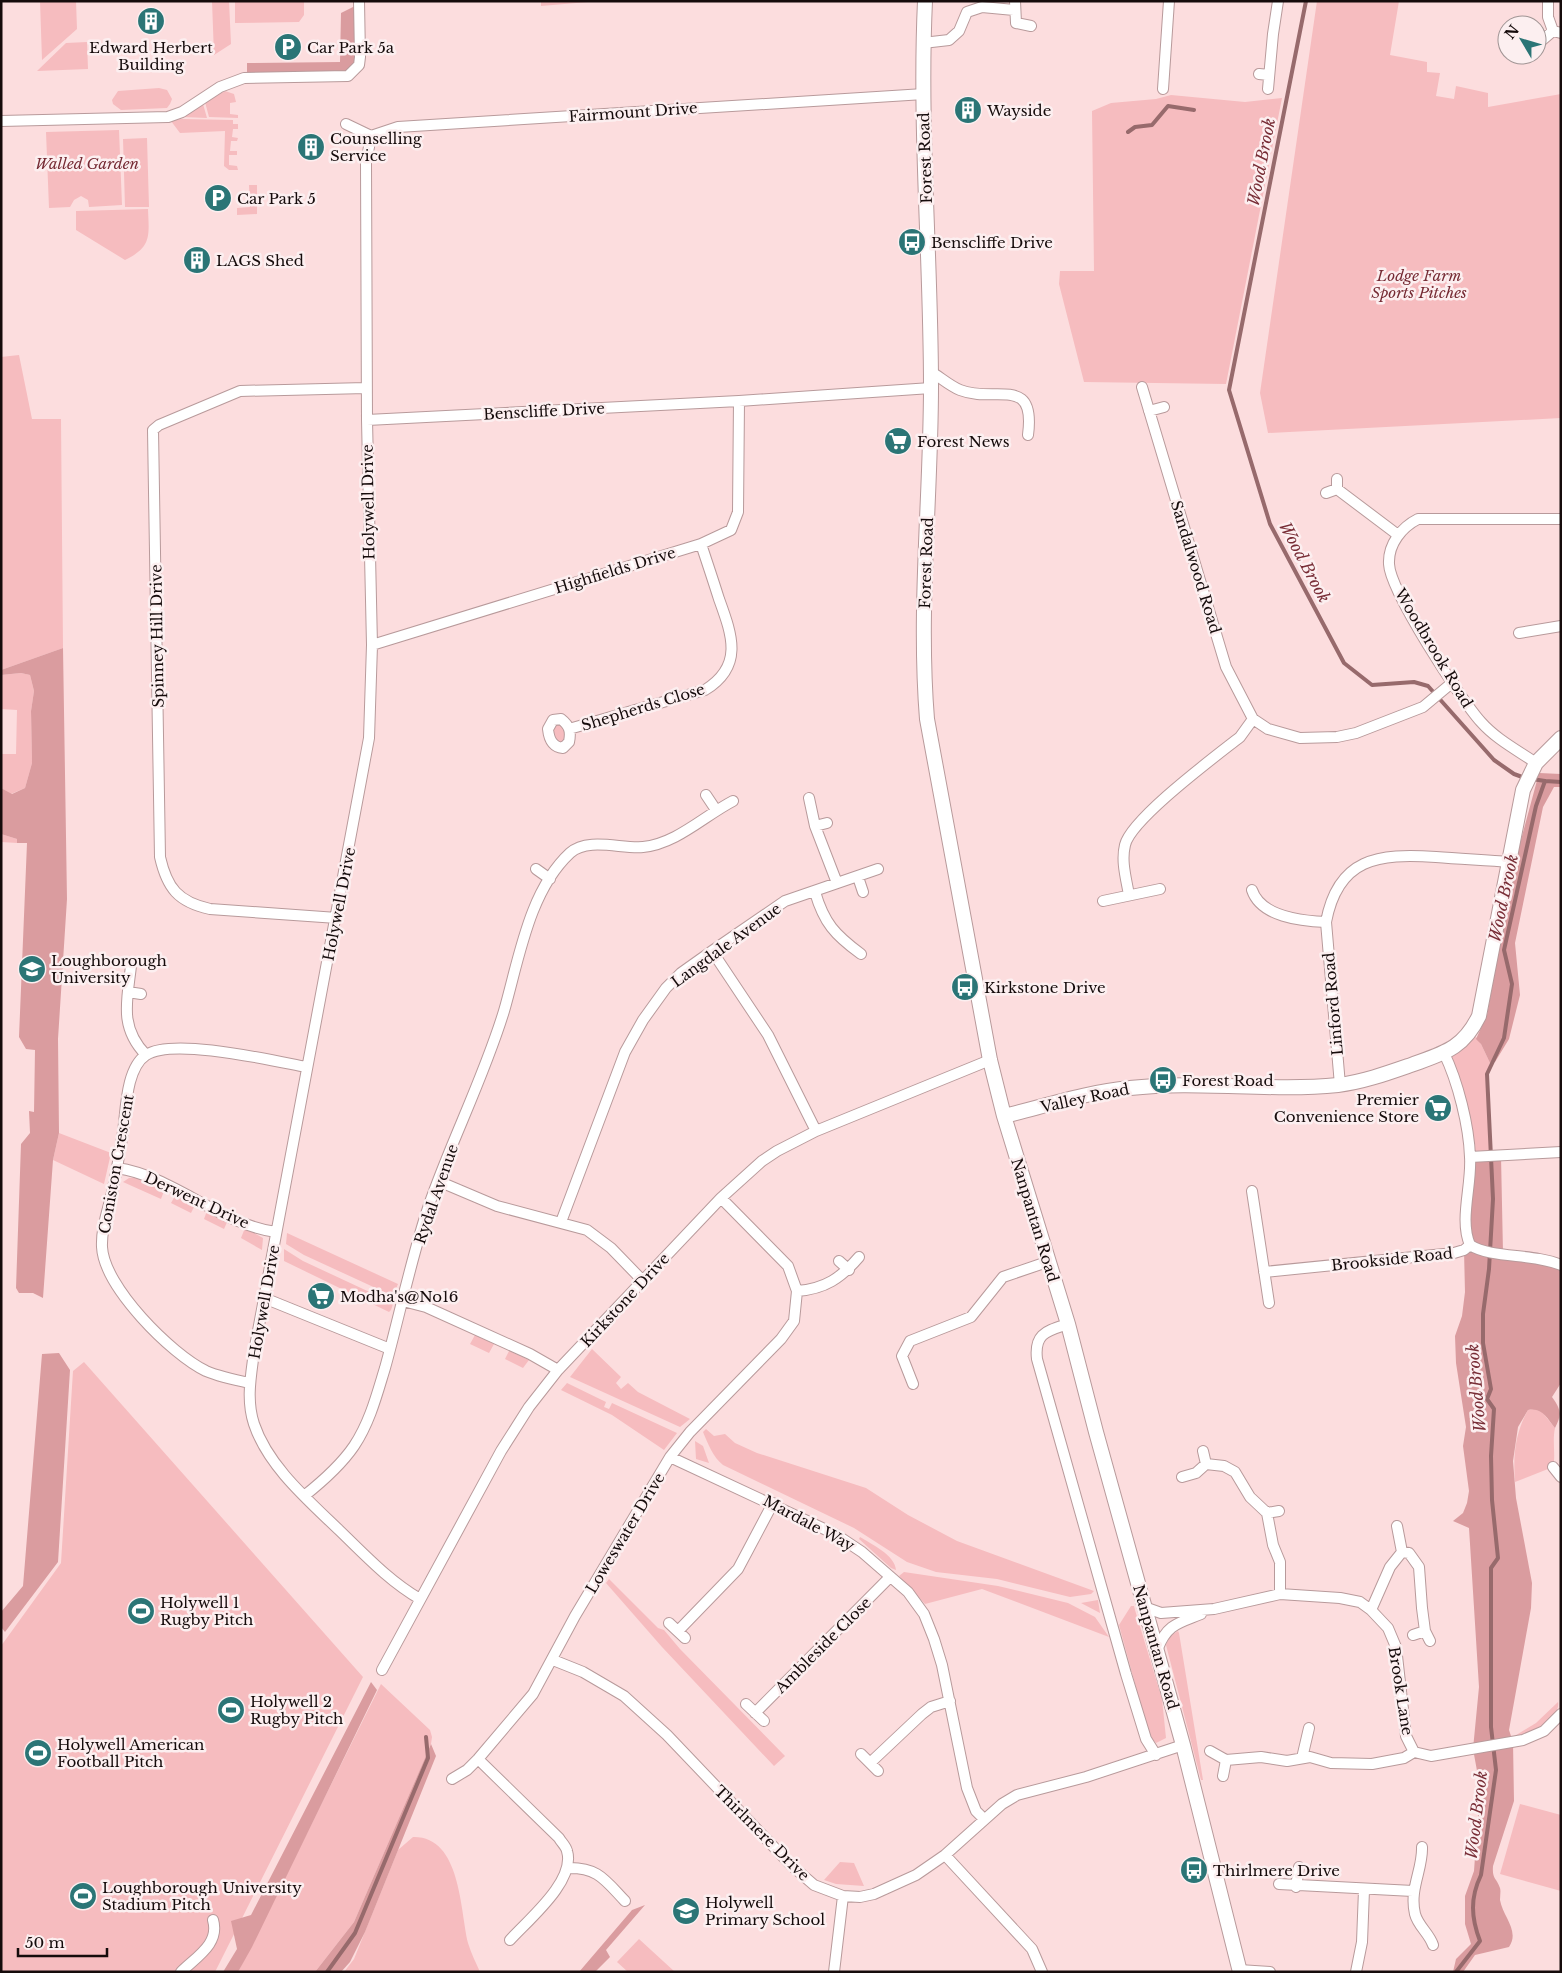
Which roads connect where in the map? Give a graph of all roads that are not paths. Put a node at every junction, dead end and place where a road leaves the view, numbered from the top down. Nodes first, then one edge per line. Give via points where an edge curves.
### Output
1 (359, 1) edge
2 (925, 1) edge
3 (1169, 1) edge
4 (1278, 1) edge
5 (1548, 1) edge
6 (1015, 6) edge
7 (1031, 26) dead end
8 (1557, 32) edge
9 (923, 43) junction
10 (1152, 75) dead end
11 (1164, 75) junction
12 (1163, 89) dead end
13 (1268, 89) dead end
14 (924, 94) junction
15 (1, 121) edge
16 (346, 124) dead end
17 (371, 136) junction
18 (930, 371) junction
19 (1142, 387) dead end
20 (366, 388) junction
21 (931, 388) junction
22 (739, 401) junction
23 (1164, 407) dead end
24 (1149, 412) junction
25 (366, 420) junction
26 (1028, 435) dead end
27 (1326, 494) dead end
28 (1561, 519) edge
29 (1398, 535) junction
30 (701, 544) junction
31 (1561, 626) edge
32 (1519, 633) dead end
33 (372, 646) junction
34 (1453, 682) junction
35 (1253, 719) junction
36 (569, 729) dead end
37 (1561, 738) edge
38 (1533, 767) junction
39 (706, 795) dead end
40 (809, 798) dead end
41 (733, 801) dead end
42 (716, 810) junction
43 (828, 823) dead end
44 (816, 826) junction
45 (1510, 862) junction
46 (536, 869) dead end
47 (878, 869) dead end
48 (858, 877) junction
49 (550, 879) junction
50 (837, 883) junction
51 (1160, 889) dead end
52 (815, 892) junction
53 (863, 892) dead end
54 (1129, 894) junction
55 (1251, 896) dead end
56 (1103, 902) dead end
57 (337, 918) junction
58 (1326, 922) junction
59 (712, 951) junction
60 (861, 954) dead end
61 (131, 966) dead end
62 (128, 992) junction
63 (141, 994) dead end
64 (1444, 1053) junction
65 (146, 1055) junction
66 (990, 1060) junction
67 (306, 1067) junction
68 (1340, 1085) junction
69 (1004, 1116) junction
70 (816, 1131) junction
71 (1561, 1152) edge
72 (1470, 1157) junction
73 (117, 1168) junction
74 (438, 1181) junction
75 (1252, 1191) dead end
76 (720, 1198) junction
77 (561, 1222) junction
78 (276, 1232) junction
79 (1470, 1245) junction
80 (860, 1257) dead end
81 (839, 1261) dead end
82 (1048, 1262) junction
83 (1561, 1265) edge
84 (848, 1270) junction
85 (1264, 1272) junction
86 (643, 1281) junction
87 (797, 1290) junction
88 (264, 1298) junction
89 (403, 1301) junction
90 (1269, 1303) dead end
91 (1068, 1324) junction
92 (390, 1349) junction
93 (558, 1370) junction
94 (250, 1383) junction
95 (913, 1384) dead end
96 (1203, 1451) dead end
97 (670, 1457) junction
98 (1206, 1464) junction
99 (1553, 1467) dead end
100 (1182, 1477) dead end
101 (1561, 1477) edge
102 (304, 1496) junction
103 (774, 1503) junction
104 (1279, 1511) dead end
105 (1267, 1513) junction
106 (1397, 1526) dead end
107 (1402, 1552) junction
108 (890, 1577) junction
109 (1280, 1594) junction
110 (420, 1599) junction
111 (1146, 1608) junction
112 (1214, 1609) junction
113 (1371, 1610) junction
114 (669, 1623) dead end
115 (1425, 1631) junction
116 (1413, 1634) dead end
117 (1430, 1641) dead end
118 (1158, 1648) junction
119 (553, 1660) junction
120 (382, 1670) dead end
121 (950, 1701) junction
122 (746, 1704) dead end
123 (755, 1713) junction
124 (1561, 1714) edge
125 (764, 1721) dead end
126 (1309, 1728) dead end
127 (1184, 1745) junction
128 (1210, 1751) dead end
129 (1414, 1752) junction
130 (861, 1754) dead end
131 (1156, 1755) junction
132 (1302, 1758) junction
133 (478, 1759) junction
134 (1226, 1760) junction
135 (870, 1763) junction
136 (878, 1771) dead end
137 (1223, 1776) dead end
138 (452, 1779) dead end
139 (984, 1819) junction
140 (1422, 1846) dead end
141 (944, 1855) junction
142 (1299, 1867) dead end
143 (567, 1868) junction
144 (1279, 1884) dead end
145 (1296, 1887) junction
146 (1364, 1890) junction
147 (1413, 1891) junction
148 (843, 1896) junction
149 (625, 1901) dead end
150 (213, 1920) dead end
151 (517, 1937) dead end
152 (1433, 1944) dead end
153 (1240, 1971) edge
154 (181, 1972) edge
155 (834, 1972) edge
156 (1042, 1972) edge
157 (1270, 1972) edge
158 (1356, 1972) edge

1 - 15 street via 359,65 348,76 244,78 220,87 182,112 168,117
2 - 9 street, Forest Road
3 - 11 street
4 - 13 street via 1264,75
5 - 8 street via 1548,16
6 - 7 street via 1016,22
6 - 9 street via 976,8 968,12 959,31 949,40
9 - 14 street, Forest Road
10 - 11 street
11 - 12 street
14 - 17 street, Fairmount Drive via 398,128
14 - 18 street, Forest Road
16 - 17 street
17 - 20 street, Holywell Drive via 366,163
18 - 21 street, Forest Road
18 - 26 street via 960,390 1018,395 1027,403 1029,410
19 - 24 street, Sandalwood Road
20 - 25 street, Holywell Drive
20 - 57 street, Spinney Hill Drive via 240,391 153,430 160,857 163,870 174,891 194,906
21 - 22 street, Benscliffe Drive
21 - 66 street, Forest Road via 922,664 927,719
22 - 25 street, Benscliffe Drive
22 - 30 street, Highfields Drive via 738,512 731,530
23 - 24 street
24 - 35 street, Sandalwood Road via 1226,667
25 - 33 street, Holywell Drive
27 - 29 street via 1337,484
28 - 29 street via 1427,518 1409,524
29 - 34 street, Woodbrook Road via 1390,553 1392,579
30 - 33 street, Highfields Drive
30 - 36 street, Shepherds Close via 732,635 730,660 725,672 717,683 705,690
31 - 32 street
33 - 57 street, Holywell Drive via 367,757
34 - 35 street via 1434,700 1407,714 1337,737 1300,738 1268,729
34 - 38 street, Woodbrook Road via 1482,723
35 - 54 street via 1240,736 1138,823 1125,844 1124,870
37 - 38 street, Valley Road
38 - 45 street, Valley Road via 1523,790
39 - 42 street
40 - 44 street
41 - 42 street, Rydal Avenue
42 - 49 street, Rydal Avenue via 664,842 644,847 587,845 577,848
43 - 44 street
44 - 50 street
45 - 58 street, Linford Road via 1401,855 1377,858 1347,874 1329,905
45 - 64 street, Valley Road via 1479,1016 1472,1032 1462,1043
46 - 49 street
47 - 48 street, Langdale Avenue
48 - 50 street, Langdale Avenue
48 - 53 street
49 - 74 street, Rydal Avenue via 535,905 491,1049
50 - 52 street, Langdale Avenue
51 - 54 street
52 - 59 street, Langdale Avenue via 785,901
52 - 60 street via 820,912 830,928
54 - 56 street
55 - 58 street via 1285,917
57 - 67 street, Holywell Drive
58 - 68 street, Linford Road
59 - 70 street via 768,1035
59 - 77 street, Langdale Avenue via 666,988 642,1020 625,1052
61 - 62 street
62 - 63 street
62 - 65 street via 127,1025
64 - 68 street, Valley Road
64 - 72 street, Brookside Road via 1454,1074
65 - 67 street via 155,1050 214,1050
65 - 73 street, Coniston Crescent via 132,1071
66 - 69 street, Forest Road
66 - 70 street, Kirkstone Drive
67 - 78 street, Holywell Drive
68 - 69 street, Valley Road via 1129,1088
69 - 82 street, Nanpantan Road
70 - 76 street, Kirkstone Drive via 762,1161
71 - 72 street
72 - 79 street, Brookside Road via 1467,1222
73 - 78 street, Derwent Drive via 139,1174 255,1228
73 - 94 street, Coniston Crescent via 102,1236 102,1255 111,1279 154,1330 186,1358 221,1377
74 - 77 street via 497,1206
74 - 89 street, Rydal Avenue
75 - 85 street
76 - 86 street, Kirkstone Drive
76 - 87 street, Loweswater Drive via 781,1257 794,1278
77 - 86 street via 587,1230 597,1237
78 - 88 street, Holywell Drive
79 - 83 street via 1478,1250 1539,1258
79 - 85 street, Brookside Road via 1454,1253
80 - 84 street
81 - 84 street
82 - 91 street, Nanpantan Road
82 - 95 street via 1003,1277 970,1317 910,1342 902,1356
84 - 87 street via 829,1284
85 - 90 street
86 - 93 street, Kirkstone Drive
87 - 97 street, Loweswater Drive via 797,1311 789,1329
88 - 92 street
88 - 94 street, Holywell Drive
89 - 92 street, Rydal Avenue
89 - 93 street via 426,1307
91 - 111 street, Nanpantan Road
91 - 131 street via 1038,1338 1038,1359 1129,1683 1146,1739
92 - 102 street, Rydal Avenue via 374,1405 355,1446
93 - 110 street, Kirkstone Drive via 501,1451
94 - 102 street, Holywell Drive via 249,1403 261,1440
96 - 98 street
97 - 103 street, Mardale Way
97 - 119 street, Loweswater Drive via 575,1616
98 - 100 street via 1196,1473
98 - 105 street via 1224,1466 1235,1472 1250,1497
99 - 101 street
102 - 110 street, Holywell Drive via 380,1570
103 - 108 street, Mardale Way via 843,1538
103 - 114 street via 738,1569 682,1635
104 - 105 street
105 - 109 street via 1280,1562
106 - 107 street
107 - 113 street via 1390,1568
107 - 115 street via 1419,1567
108 - 121 street, Mardale Way via 908,1592 924,1614 942,1665
108 - 123 street, Ambleside Close
109 - 112 street, Brook Lane
109 - 113 street, Brook Lane via 1340,1598 1360,1602
110 - 120 street, Kirkstone Drive
111 - 112 street, Brook Lane via 1161,1613
111 - 118 street, Nanpantan Road
112 - 118 street, Brook Lane via 1170,1628
113 - 129 street, Brook Lane via 1388,1628 1396,1647 1406,1736
115 - 116 street
115 - 117 street
118 - 127 street, Nanpantan Road
119 - 133 street, Loweswater Drive via 533,1694
119 - 148 street, Thirlmere Drive via 604,1684 631,1702 668,1736 791,1866 814,1885
121 - 135 street via 931,1707
121 - 139 street, Mardale Way via 967,1788 976,1811
122 - 123 street
123 - 125 street
124 - 129 street, Brook Lane via 1544,1731 1524,1740 1431,1756
126 - 132 street
127 - 131 street, Thirlmere Drive
127 - 153 street, Nanpantan Road
128 - 134 street
129 - 132 street via 1404,1758 1372,1764 1331,1763
130 - 135 street
131 - 139 street, Thirlmere Drive via 1017,1795
132 - 134 street via 1287,1762 1261,1757
133 - 138 street, Loweswater Drive
133 - 143 street via 559,1838 567,1852
134 - 137 street
135 - 136 street
139 - 141 street, Thirlmere Drive
140 - 147 street via 1422,1859
141 - 148 street, Thirlmere Drive via 890,1888 860,1897
141 - 156 street via 1032,1949
142 - 145 street
143 - 149 street via 584,1867 597,1872
143 - 151 street via 554,1893
144 - 145 street
145 - 146 street
146 - 147 street
146 - 158 street via 1362,1942
147 - 152 street via 1415,1914
148 - 155 street
150 - 154 street via 216,1929 212,1942
153 - 157 street

